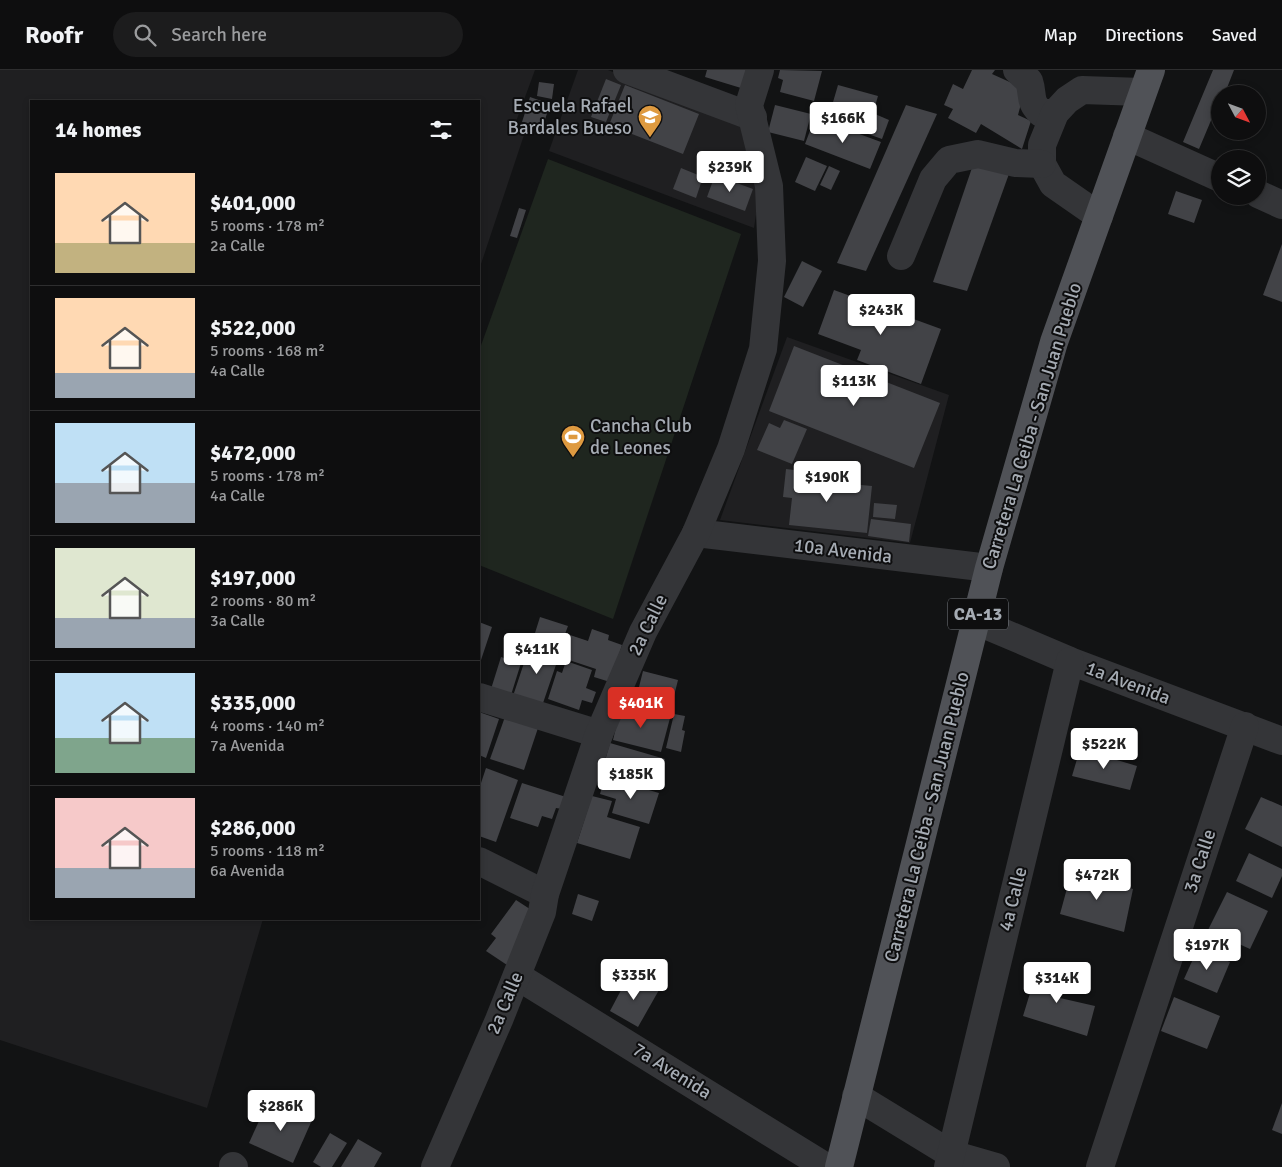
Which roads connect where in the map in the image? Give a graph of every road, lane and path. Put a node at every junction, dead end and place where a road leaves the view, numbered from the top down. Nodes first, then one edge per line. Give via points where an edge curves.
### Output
1 (628, 70) edge
2 (760, 70) edge
3 (1017, 70) edge
4 (1147, 81) edge
5 (1055, 113) junction
6 (753, 117) junction
7 (1127, 136) junction
8 (1042, 164) junction
9 (1211, 174) edge
10 (1266, 198) edge
11 (1282, 205) edge
12 (1099, 216) junction
13 (901, 256) dead end
14 (696, 533) junction
15 (989, 568) junction
16 (976, 621) junction
17 (1070, 661) junction
18 (480, 697) edge
19 (1245, 726) junction
20 (599, 734) junction
21 (1282, 741) edge
22 (480, 861) edge
23 (546, 894) junction
24 (517, 976) junction
25 (856, 1096) junction
26 (950, 1160) edge
27 (435, 1167) edge
28 (826, 1167) edge
29 (839, 1167) edge
30 (996, 1167) edge
31 (1100, 1167) edge

1 - 6 street
2 - 6 street, 2a Calle via 749,106
3 - 5 street via 1029,81 1032,101 1041,113
4 - 5 street via 1082,90
4 - 7 main road, Carretera La Ceiba - San Juan Pueblo / CA-13
5 - 8 street via 1042,145
6 - 14 street, 2a Calle via 768,186 772,252 763,349 731,449
7 - 9 street
7 - 12 main road, Carretera La Ceiba - San Juan Pueblo / CA-13
8 - 12 street via 1053,184
8 - 13 street via 1016,163 978,154 948,160 933,179
10 - 11 street
12 - 15 main road, Carretera La Ceiba - San Juan Pueblo / CA-13 via 1054,342
14 - 15 street, 10a Avenida
14 - 20 street, 2a Calle via 643,632
15 - 16 main road, Carretera La Ceiba - San Juan Pueblo / CA-13
16 - 17 street, 1a Avenida
16 - 25 main road, Carretera La Ceiba - San Juan Pueblo / CA-13
17 - 19 street, 1a Avenida
17 - 26 street, 4a Calle
18 - 20 street
19 - 21 street, 1a Avenida
19 - 31 street, 3a Calle
20 - 23 street, 2a Calle
22 - 23 street
23 - 24 street, 2a Calle
24 - 27 street, 2a Calle
24 - 28 street, 7a Avenida
25 - 26 street
25 - 29 main road, Carretera La Ceiba - San Juan Pueblo / CA-13
26 - 30 street

